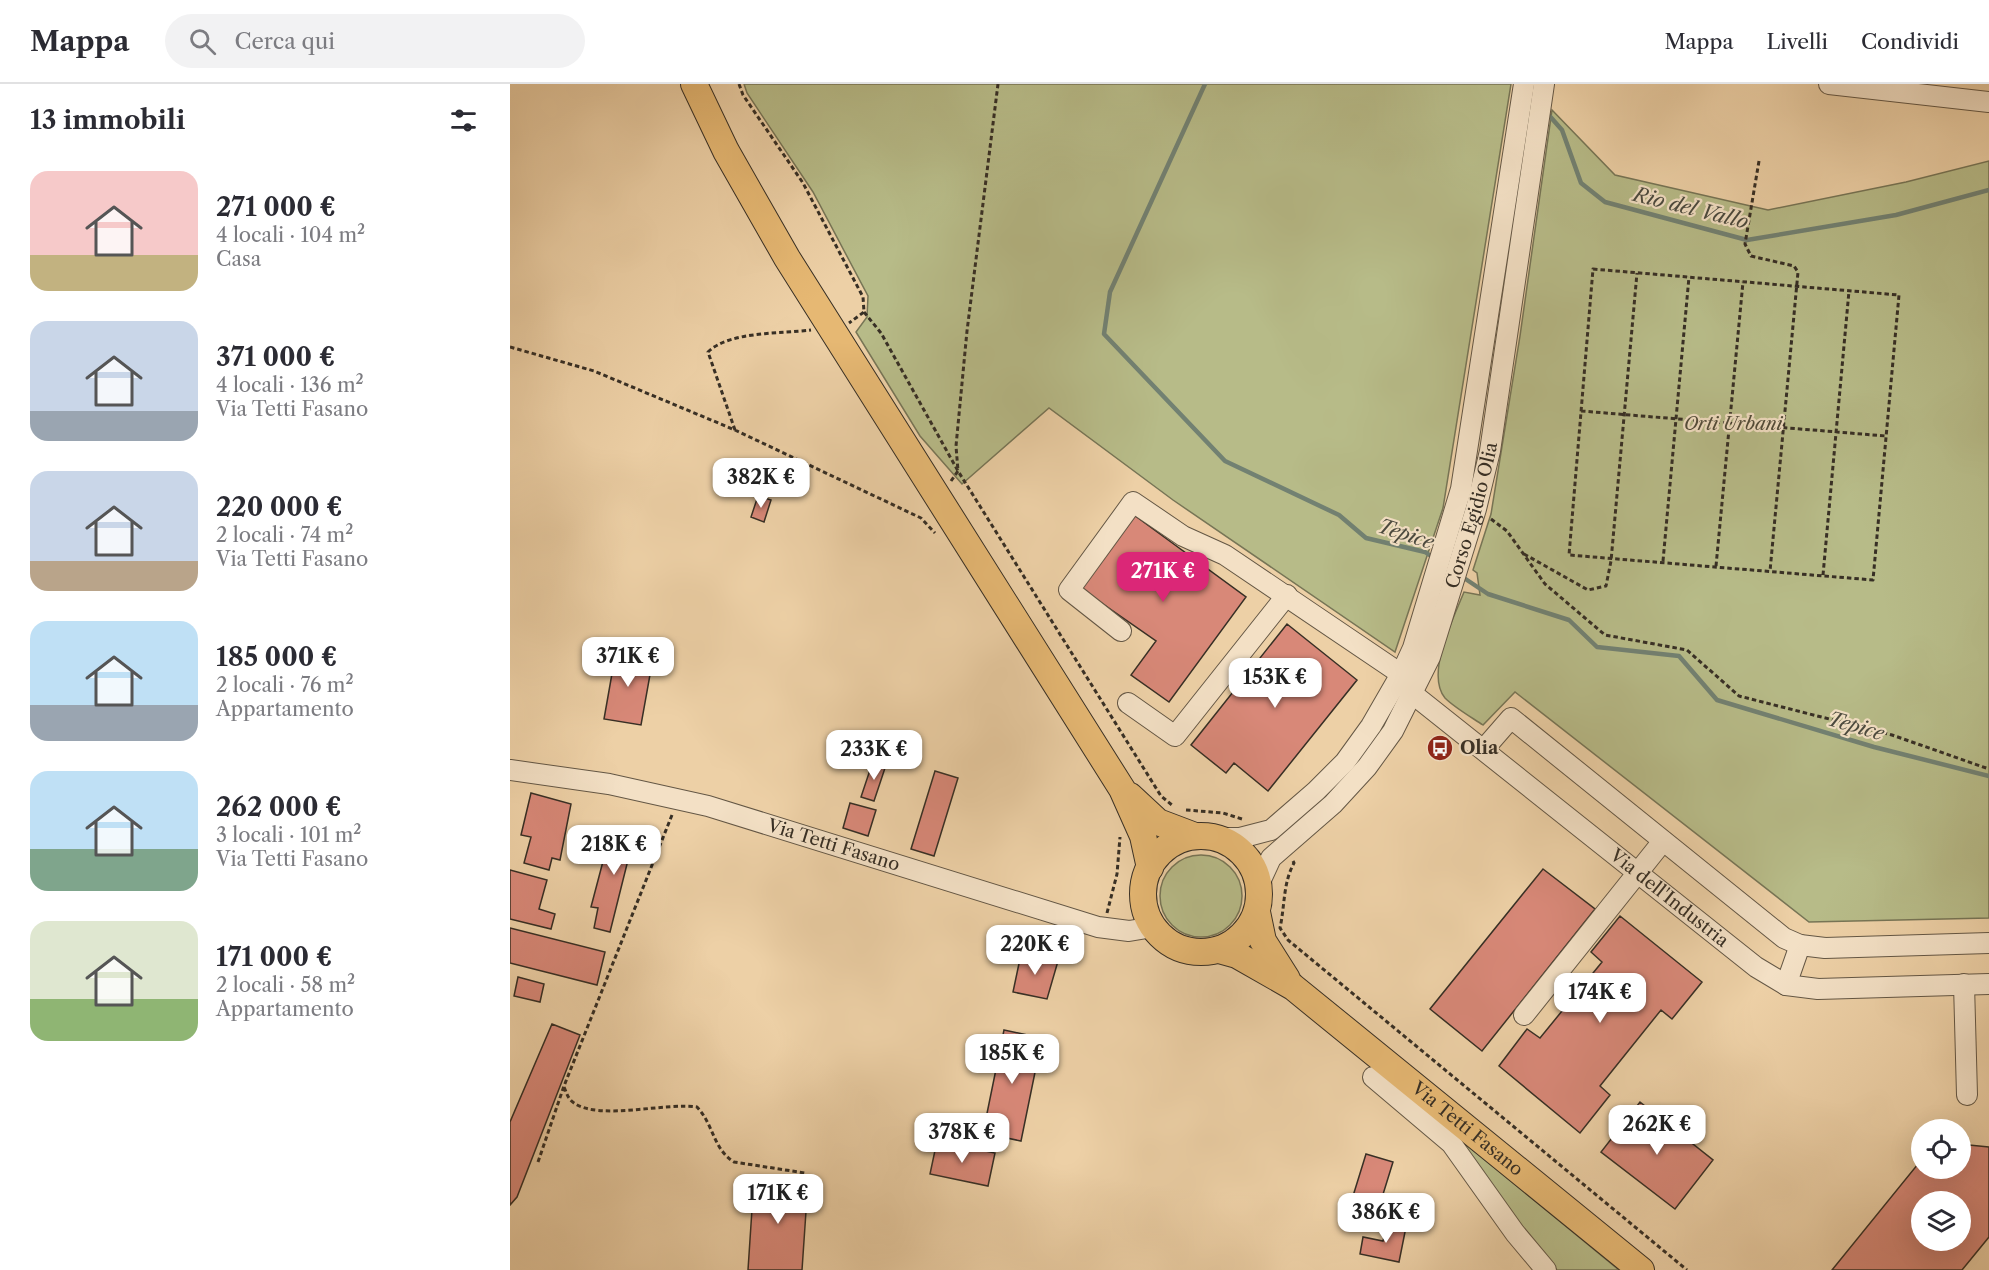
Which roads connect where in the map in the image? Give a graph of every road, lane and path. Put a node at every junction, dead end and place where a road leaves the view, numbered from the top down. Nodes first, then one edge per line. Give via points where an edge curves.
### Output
1 (694, 84) edge
2 (739, 84) edge
3 (998, 84) edge
4 (1524, 84) edge
5 (1829, 84) edge
6 (1546, 87) edge
7 (1989, 102) edge
8 (1759, 160) dead end
9 (1637, 273) junction
10 (1689, 277) junction
11 (1743, 282) junction
12 (1797, 286) junction
13 (1849, 291) junction
14 (864, 312) junction
15 (848, 324) dead end
16 (819, 330) dead end
17 (510, 347) edge
18 (1581, 411) junction
19 (1624, 414) junction
20 (1676, 418) junction
21 (1730, 423) junction
22 (1783, 427) junction
23 (735, 430) junction
24 (1836, 432) junction
25 (1886, 436) junction
26 (958, 471) junction
27 (940, 498) junction
28 (1476, 509) junction
29 (938, 536) dead end
30 (1522, 554) junction
31 (1612, 557) junction
32 (1664, 561) junction
33 (1716, 566) junction
34 (1770, 571) junction
35 (1823, 575) junction
36 (1287, 595) junction
37 (1121, 631) dead end
38 (1404, 683) junction
39 (1128, 703) dead end
40 (1484, 749) junction
41 (1989, 769) edge
42 (510, 770) edge
43 (1122, 789) junction
44 (679, 800) junction
45 (1246, 820) dead end
46 (1121, 834) dead end
47 (1206, 837) junction
48 (1663, 841) junction
49 (1287, 854) dead end
50 (1150, 868) junction
51 (1638, 872) junction
52 (1259, 884) junction
53 (1257, 912) junction
54 (1098, 927) junction
55 (1153, 927) junction
56 (1989, 943) edge
57 (1800, 945) junction
58 (1219, 950) junction
59 (1964, 984) junction
60 (1989, 984) edge
61 (1786, 985) junction
62 (1293, 987) junction
63 (1524, 1015) dead end
64 (1373, 1077) dead end
65 (564, 1086) junction
66 (1967, 1095) dead end
67 (1442, 1122) junction
68 (538, 1162) dead end
69 (805, 1173) dead end
70 (1546, 1270) edge
71 (1641, 1270) edge
72 (1687, 1270) edge

1 - 27 main road via 726,151 787,258
2 - 14 path via 803,183 863,297
3 - 26 path via 967,331 956,446
4 - 38 street, Corso Egidio Olia via 1461,489
5 - 7 street
6 - 28 street, Corso Egidio Olia via 1490,451
8 - 12 path via 1745,244 1751,256 1794,266 1798,272
9 - 10 path
9 - 18 path via 1593,269
9 - 19 path
10 - 11 path
10 - 20 path
11 - 12 path
11 - 21 path
12 - 13 path
12 - 22 path
13 - 24 path
13 - 25 path via 1899,295
14 - 15 path
14 - 26 path via 880,333
16 - 23 path via 733,339 717,343 708,352
17 - 23 path via 594,371
18 - 19 path
18 - 31 path via 1569,555
19 - 20 path
19 - 31 path
20 - 21 path
20 - 32 path
21 - 22 path
21 - 33 path
22 - 24 path
22 - 34 path
23 - 29 path via 921,518
24 - 25 path
24 - 35 path
25 - 35 path via 1874,579
26 - 27 path
26 - 45 path via 1161,796 1177,810 1223,813
27 - 43 main road
28 - 30 path via 1507,531
28 - 38 street, Corso Egidio Olia via 1430,657
30 - 31 path via 1588,590 1606,586
30 - 41 path via 1545,584 1605,635 1687,650 1739,696 1892,735
31 - 32 path
32 - 33 path
33 - 34 path
34 - 35 path
36 - 37 street, Via dell'Industria via 1225,555 1183,536 1133,502 1069,590
36 - 38 street, Via dell'Industria
36 - 39 street via 1175,736
38 - 40 street, Via dell'Industria
38 - 47 street, Corso Egidio Olia via 1345,762 1271,830 1240,838
38 - 52 street, Corso Egidio Olia via 1393,731 1333,804 1271,858
40 - 48 street via 1511,717
40 - 51 street, Via dell'Industria
42 - 44 street, Via Tetti Fasano via 609,784
43 - 47 main road via 1158,822
43 - 50 main road via 1143,836
44 - 54 street, Via Tetti Fasano
44 - 65 path
46 - 54 path via 1109,908
47 - 50 main road via 1177,842 1161,852
47 - 52 main road via 1232,845 1245,855
48 - 51 street
48 - 57 street via 1784,938
49 - 72 path via 1294,863 1286,878 1280,927 1288,940
50 - 55 main road via 1143,898
51 - 61 street, Via dell'Industria via 1756,967
51 - 63 street
52 - 53 main road
53 - 58 main road via 1242,935
53 - 62 main road, Via Tetti Fasano via 1263,941
54 - 55 street, Via Tetti Fasano via 1129,931
55 - 58 main road via 1182,949 1200,953
56 - 57 street via 1825,948
57 - 61 street
58 - 62 main road, Via Tetti Fasano via 1237,955
59 - 60 street, Via dell'Industria
59 - 61 street, Via dell'Industria via 1818,989
59 - 66 street
62 - 67 main road, Via Tetti Fasano
64 - 67 street
65 - 68 path
65 - 69 path via 575,1105 594,1109 698,1107 724,1156 734,1162
67 - 70 street via 1451,1143
67 - 71 main road, Via Tetti Fasano

